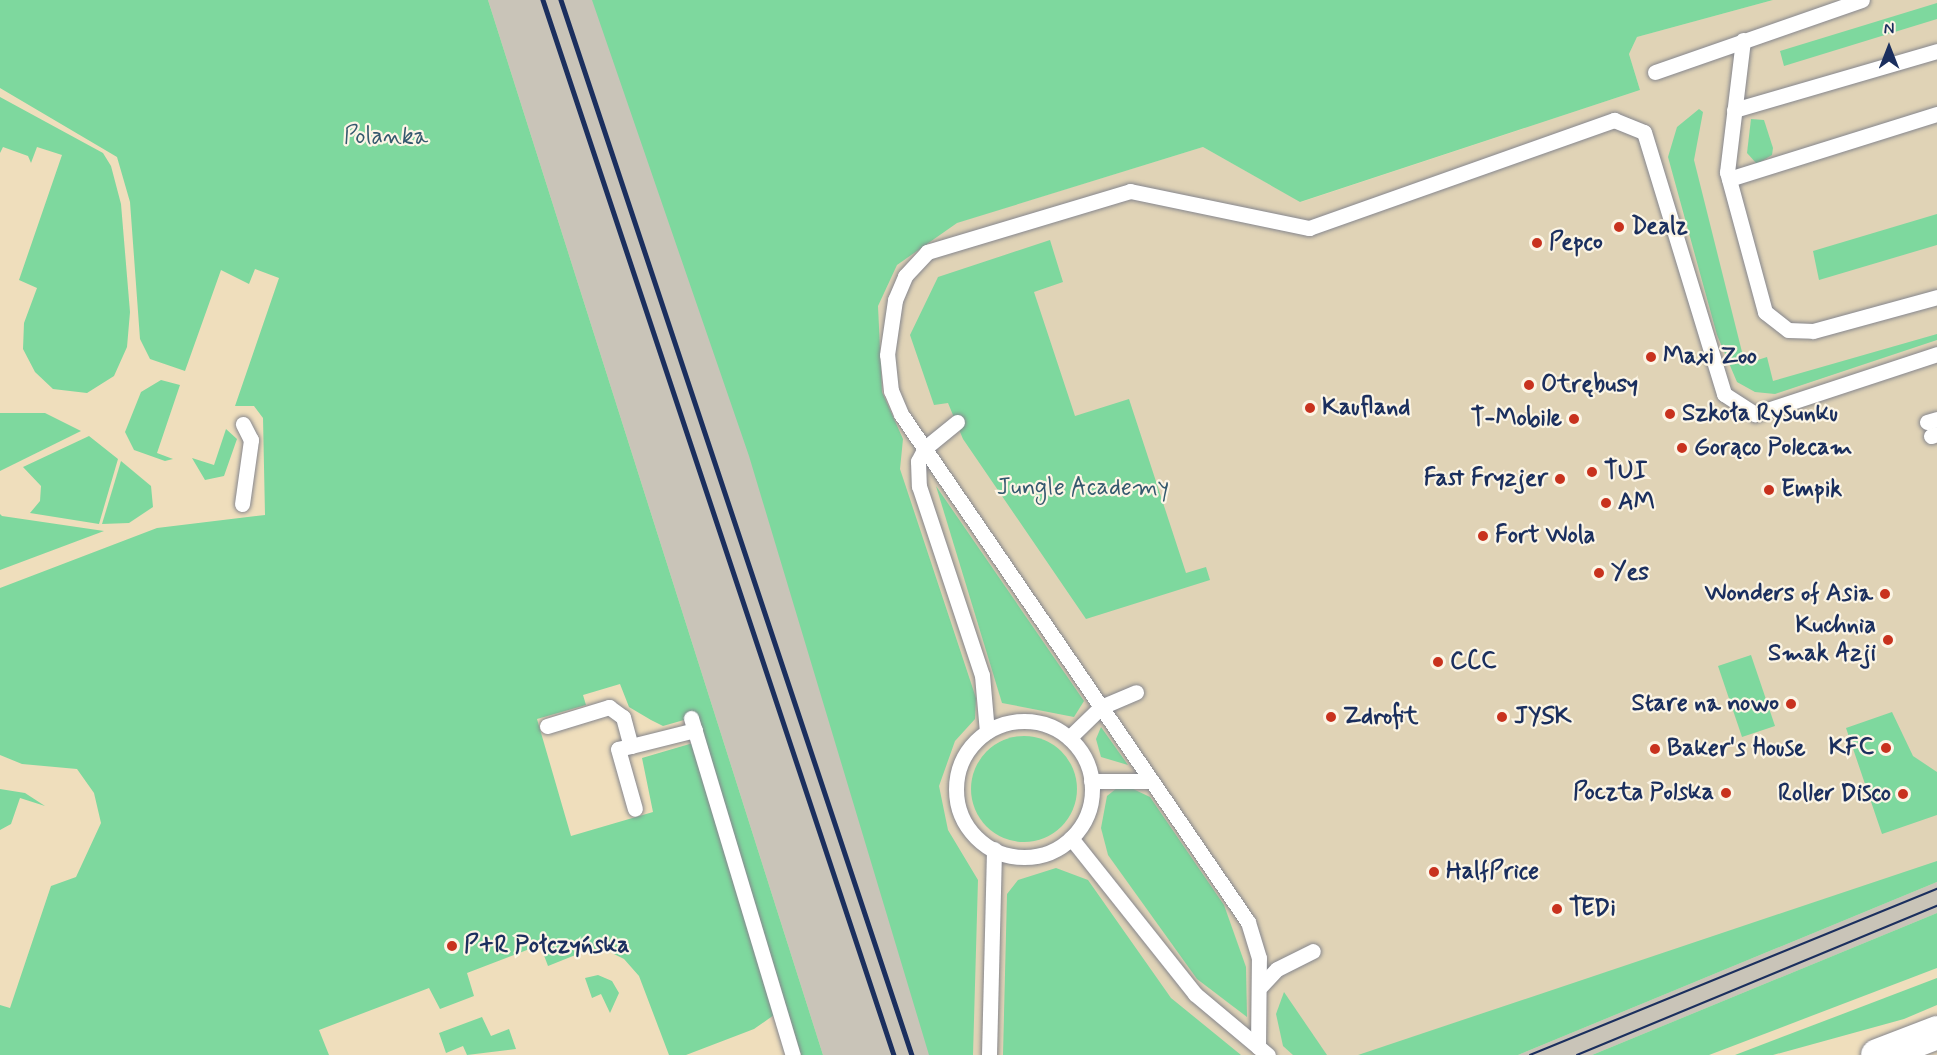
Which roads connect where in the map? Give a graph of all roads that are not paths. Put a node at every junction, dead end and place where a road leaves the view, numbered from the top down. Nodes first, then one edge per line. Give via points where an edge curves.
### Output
1 (1862, 0) edge
2 (1743, 40) junction
3 (1937, 51) edge
4 (1655, 72) dead end
5 (1734, 110) junction
6 (1937, 114) edge
7 (1729, 178) junction
8 (1937, 297) edge
9 (1937, 354) edge
10 (957, 422) dead end
11 (243, 424) dead end
12 (925, 448) junction
13 (242, 504) dead end
14 (1136, 692) dead end
15 (1101, 707) junction
16 (547, 726) dead end
17 (987, 732) junction
18 (1070, 738) junction
19 (630, 746) junction
20 (1091, 781) junction
21 (1151, 781) junction
22 (635, 809) dead end
23 (1071, 838) junction
24 (994, 849) junction
25 (1313, 951) dead end
26 (1261, 986) junction
27 (1937, 1032) edge
28 (1263, 1051) edge
29 (793, 1055) edge
30 (989, 1055) edge
31 (1877, 1055) edge

1 - 2 lane
2 - 4 lane
2 - 5 lane
3 - 5 lane
5 - 7 lane
6 - 7 lane
7 - 8 lane via 1765,312 1788,330 1813,331
9 - 12 lane via 1755,414 1724,394 1644,132 1614,120 1309,228 1130,191 927,252 905,276 895,300 887,355 891,391
10 - 12 lane
11 - 13 lane via 251,440
12 - 15 lane
12 - 17 lane via 918,461 920,486 982,675
14 - 15 lane
15 - 18 lane
15 - 21 lane
16 - 19 lane via 614,708 623,717
17 - 18 lane via 1010,722 1035,721
17 - 24 lane via 962,760 956,797 969,828
18 - 20 lane via 1084,757
19 - 22 lane via 618,749
19 - 29 lane via 693,724
20 - 21 lane
20 - 23 lane via 1086,816
21 - 26 lane via 1248,922
23 - 24 lane via 1030,856
23 - 28 lane via 1195,994
24 - 30 lane
25 - 26 lane via 1277,969
26 - 28 lane
27 - 31 main road

